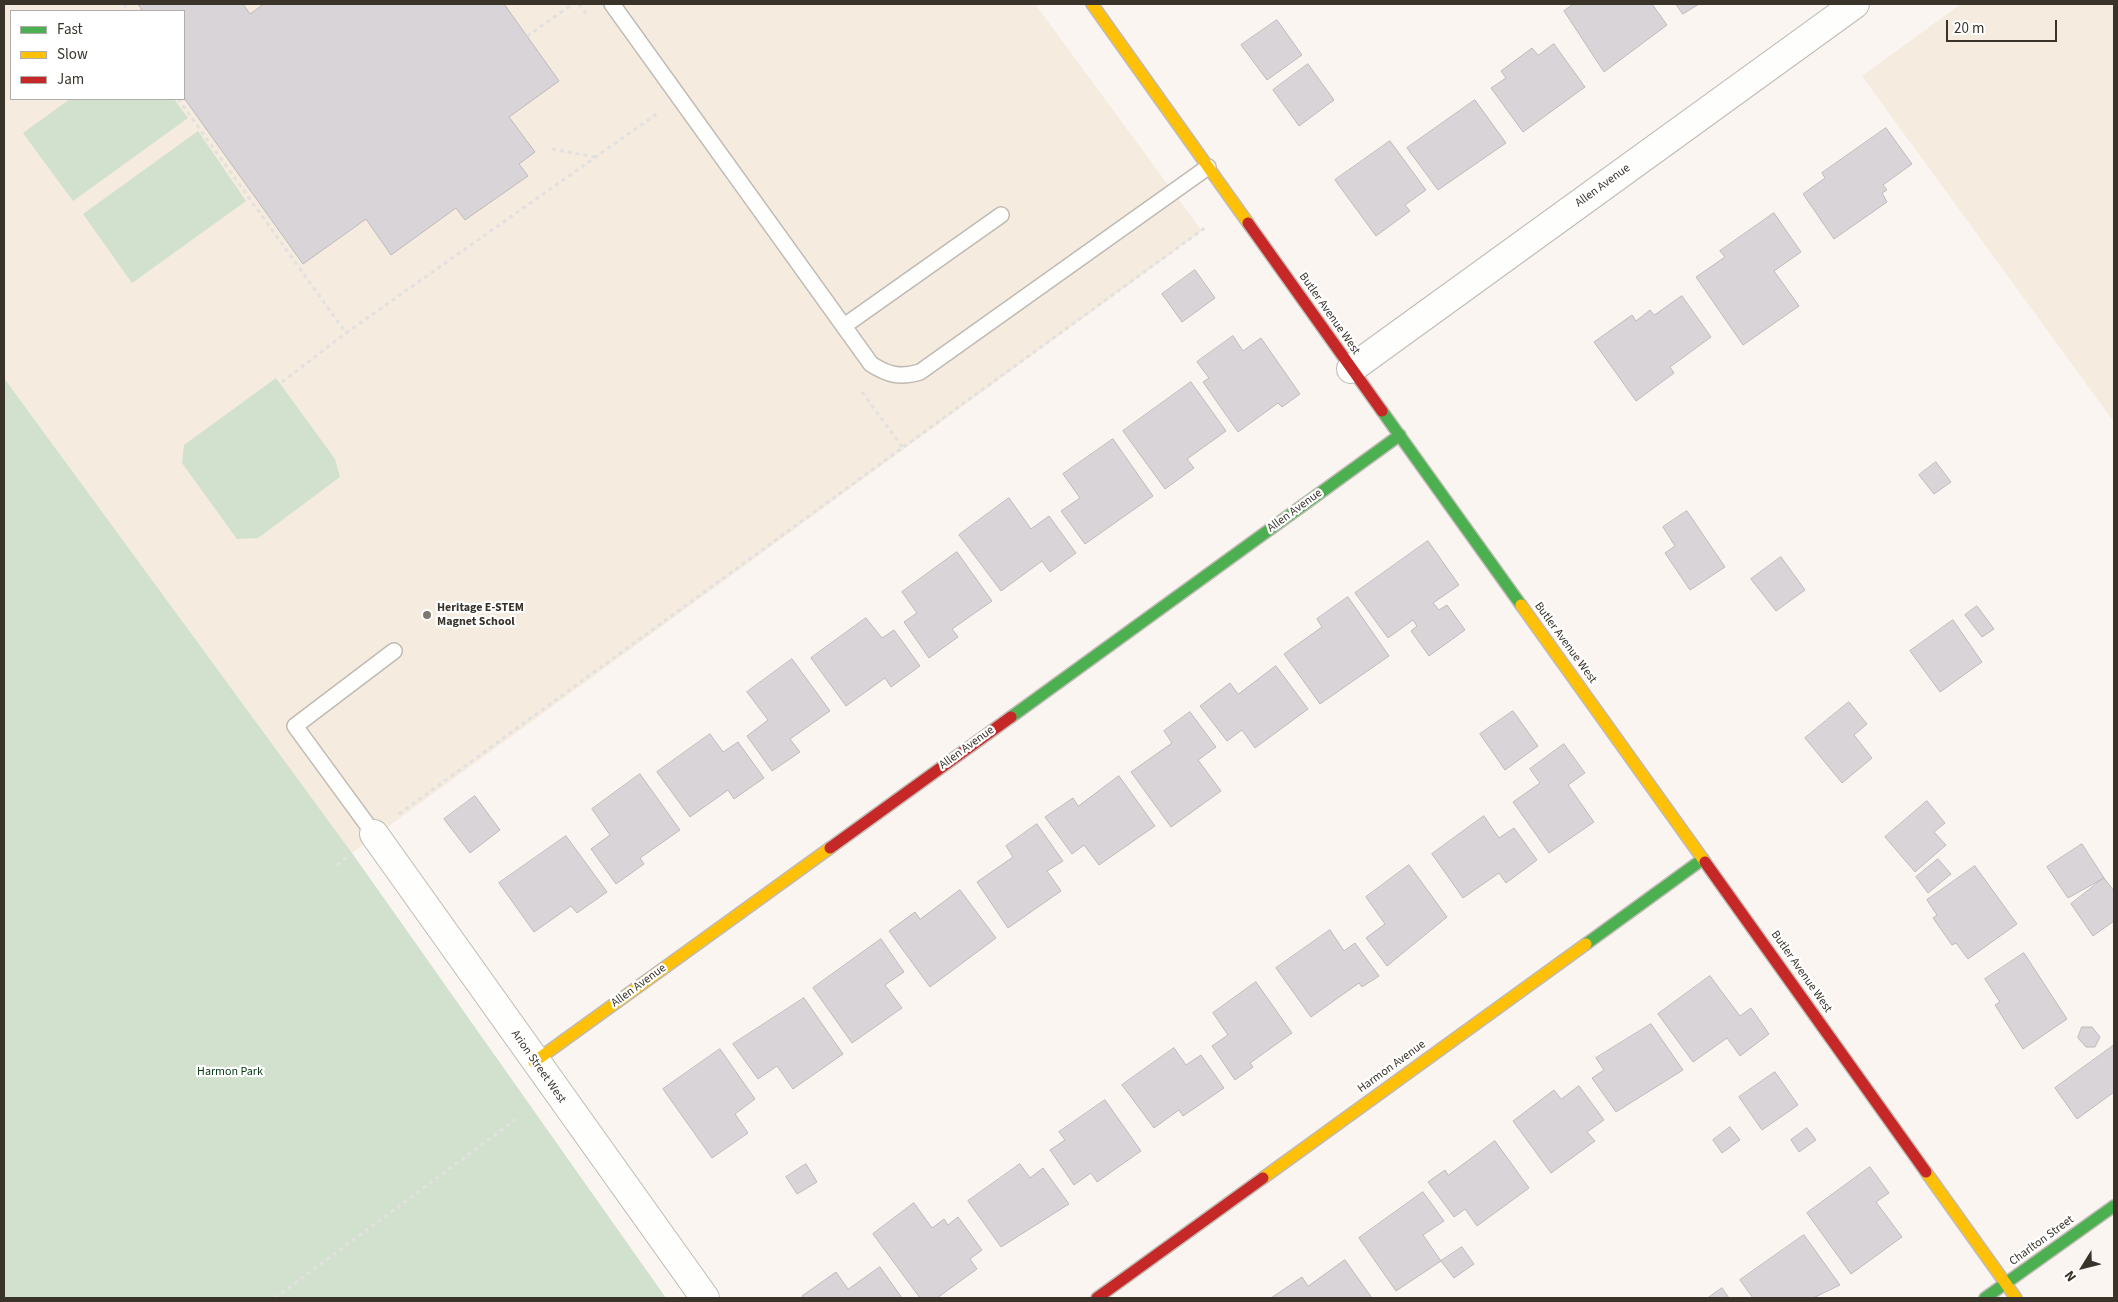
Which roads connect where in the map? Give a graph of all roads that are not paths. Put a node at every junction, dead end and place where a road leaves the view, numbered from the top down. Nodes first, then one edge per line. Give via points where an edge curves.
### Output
1 (612, 4) edge
2 (1092, 4) edge
3 (1855, 4) edge
4 (1208, 166) junction
5 (1001, 215) dead end
6 (844, 326) junction
7 (1351, 368) junction
8 (1400, 435) junction
9 (394, 651) dead end
10 (374, 834) joint
11 (1703, 859) junction
12 (534, 1062) junction
13 (2114, 1206) edge
14 (2006, 1284) junction
15 (704, 1298) edge
16 (1097, 1298) edge
17 (1985, 1298) edge
18 (2016, 1298) edge

1 - 6 lane
2 - 4 street, Butler Avenue West
3 - 7 street, Allen Avenue
4 - 6 lane via 920,372 905,376 886,373 871,364
4 - 7 street, Butler Avenue West
5 - 6 lane
7 - 8 street, Butler Avenue West
8 - 11 street, Butler Avenue West
8 - 12 street, Allen Avenue
9 - 10 lane via 295,726
10 - 12 street, Arion Street West
11 - 14 street, Butler Avenue West
11 - 16 street, Harmon Avenue
12 - 15 street, Arion Street West
13 - 14 street, Charlton Street
14 - 17 street, Charlton Street
14 - 18 street, Butler Avenue West

